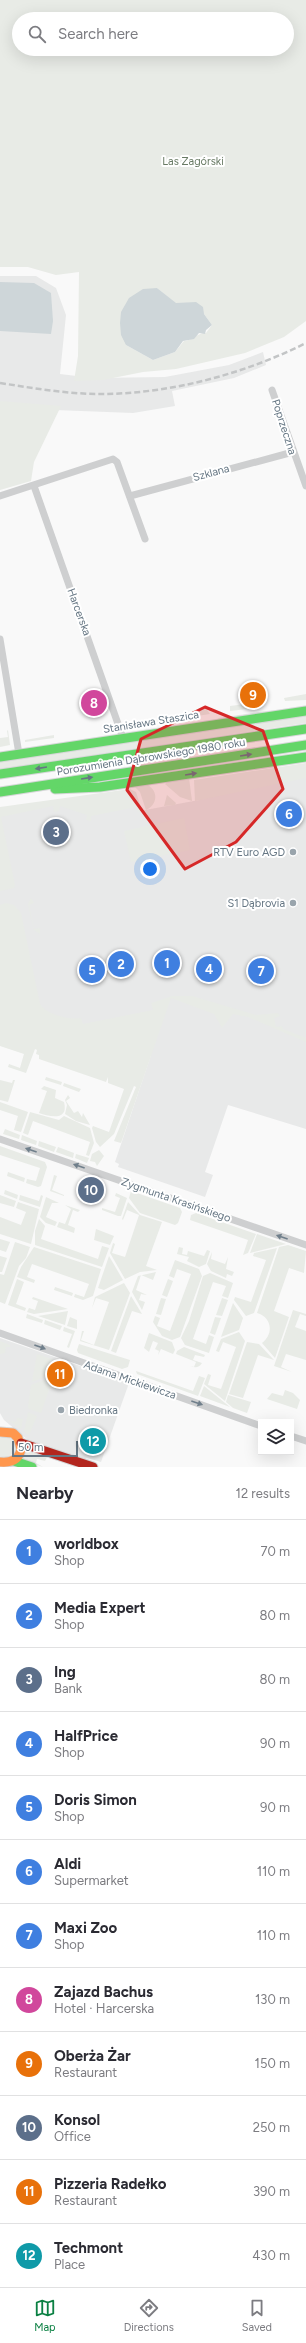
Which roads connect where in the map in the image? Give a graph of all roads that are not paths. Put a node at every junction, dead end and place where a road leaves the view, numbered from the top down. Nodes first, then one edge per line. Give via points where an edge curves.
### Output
1 (272, 390) dead end
2 (292, 452) junction
3 (34, 486) junction
4 (306, 486) edge
5 (0, 496) edge
6 (130, 496) junction
7 (145, 539) dead end
8 (0, 639) edge
9 (306, 711) edge
10 (306, 728) edge
11 (123, 738) junction
12 (306, 745) edge
13 (19, 754) junction
14 (0, 757) edge
15 (306, 757) edge
16 (0, 774) edge
17 (21, 788) junction
18 (0, 792) edge
19 (0, 1139) edge
20 (306, 1245) edge
21 (0, 1333) edge
22 (258, 1425) edge
23 (0, 1432) edge
24 (294, 1437) edge
25 (306, 1441) edge
26 (21, 1443) junction
27 (6, 1464) edge
28 (32, 1467) edge
29 (93, 1467) edge

1 - 2 street, Poprzeczna
2 - 4 street, Poprzeczna
2 - 6 street, Szklana
3 - 5 street
3 - 6 street via 113,459 117,462
3 - 11 street, Harcerska
6 - 7 street
8 - 13 street
9 - 11 main road, Stanisława Staszica
10 -> 16 main road, Porozumienia Dąbrowskiego 1980 roku
11 - 13 main road, Stanisława Staszica
17 -> 12 main road, Porozumienia Dąbrowskiego 1980 roku
13 - 14 main road, Stanisława Staszica
17 -> 15 main road via 100,787
17 - 18 main road, Porozumienia Dąbrowskiego 1980 roku
20 -> 19 street, Zygmunta Krasińskiego
21 -> 22 street, Adama Mickiewicza
23 - 26 main road via 13,1433
24 - 25 street
26 - 27 main road via 21,1452
26 - 29 main road
27 - 28 main road

